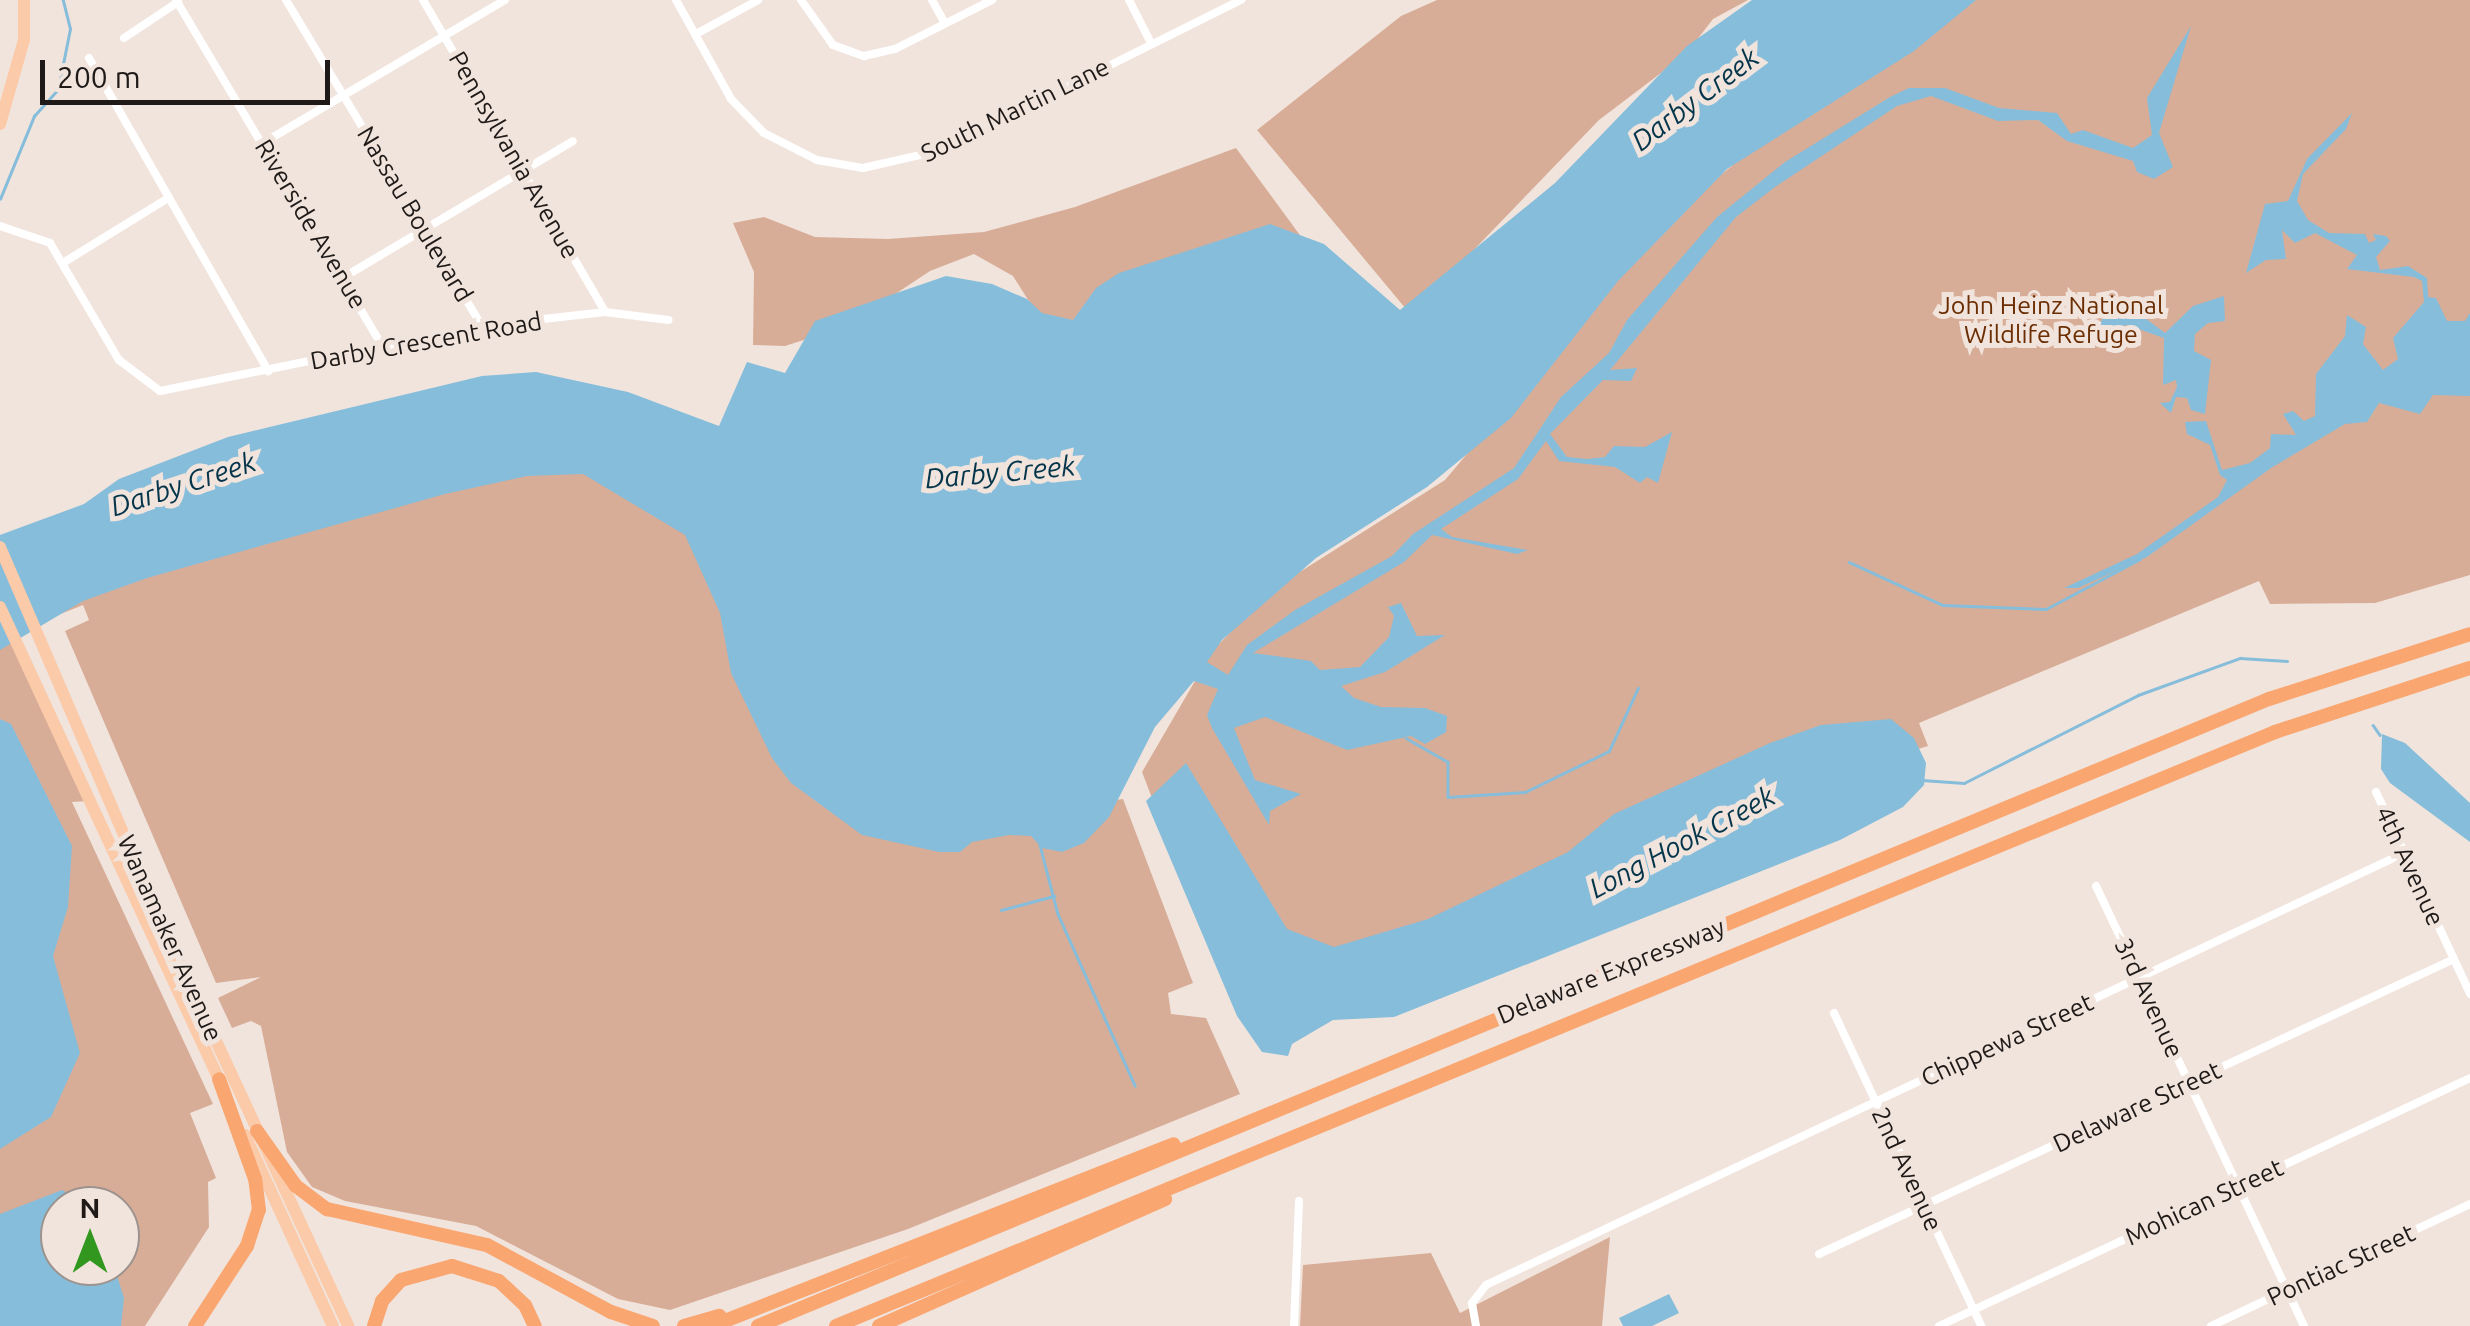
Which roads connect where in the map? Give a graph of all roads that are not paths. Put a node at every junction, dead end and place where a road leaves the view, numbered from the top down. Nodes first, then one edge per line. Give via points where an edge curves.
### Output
1 (24, 0) edge
2 (286, 0) edge
3 (422, 0) edge
4 (505, 0) edge
5 (676, 0) edge
6 (758, 0) edge
7 (802, 0) edge
8 (932, 0) edge
9 (992, 0) edge
10 (1129, 0) edge
11 (1241, 0) edge
12 (179, 1) edge
13 (945, 23) junction
14 (696, 34) junction
15 (444, 36) junction
16 (124, 38) dead end
17 (1152, 42) junction
18 (89, 58) dead end
19 (344, 96) junction
20 (0, 124) edge
21 (572, 141) dead end
22 (263, 143) junction
23 (524, 170) junction
24 (165, 200) junction
25 (0, 226) edge
26 (424, 229) junction
27 (66, 261) junction
28 (344, 277) junction
29 (605, 312) junction
30 (668, 320) dead end
31 (482, 326) junction
32 (382, 345) junction
33 (268, 370) junction
34 (0, 547) edge
35 (0, 607) edge
36 (2470, 634) edge
37 (2470, 668) edge
38 (2376, 792) dead end
39 (2404, 853) junction
40 (2096, 886) dead end
41 (2454, 959) junction
42 (2140, 978) junction
43 (2470, 994) edge
44 (1834, 1013) dead end
45 (2470, 1078) edge
46 (219, 1080) junction
47 (2189, 1083) junction
48 (1876, 1102) junction
49 (1292, 1104) junction
50 (257, 1131) junction
51 (1246, 1158) junction
52 (2238, 1186) junction
53 (1299, 1202) dead end
54 (2470, 1204) edge
55 (1925, 1207) junction
56 (1819, 1254) dead end
57 (2287, 1290) junction
58 (774, 1300) junction
59 (1973, 1310) junction
60 (195, 1326) edge
61 (333, 1326) edge
62 (348, 1326) edge
63 (374, 1326) edge
64 (535, 1326) edge
65 (652, 1326) edge
66 (684, 1326) edge
67 (712, 1326) edge
68 (758, 1326) edge
69 (836, 1326) edge
70 (879, 1326) edge
71 (1294, 1326) edge
72 (1476, 1326) edge
73 (1939, 1326) edge
74 (1981, 1326) edge
75 (2212, 1326) edge
76 (2304, 1326) edge

1 - 20 main road via 24,40
2 - 19 street, Nassau Boulevard
3 - 15 street, Pennsylvania Avenue
4 - 15 street
5 - 14 street, South Martin Lane
6 - 14 street
7 - 13 street via 828,40 856,55 883,54
8 - 13 street
9 - 13 street
10 - 17 street
11 - 17 street, South Martin Lane
12 - 16 street
12 - 22 street, Riverside Avenue
14 - 17 street, South Martin Lane via 731,98 764,133 816,160 863,168 938,152
15 - 19 street
15 - 23 street, Pennsylvania Avenue
18 - 24 street
19 - 22 street
19 - 26 street, Nassau Boulevard
21 - 23 street
22 - 28 street, Riverside Avenue
23 - 26 street
23 - 29 street, Pennsylvania Avenue
24 - 27 street
24 - 33 street
25 - 27 street via 50,243
26 - 28 street
26 - 31 street, Nassau Boulevard
27 - 33 street, Darby Crescent Road via 119,360 160,391
28 - 32 street, Riverside Avenue
29 - 30 street, Darby Crescent Road
29 - 31 street, Darby Crescent Road
31 - 32 street, Darby Crescent Road
32 - 33 street, Darby Crescent Road
34 - 50 main road, Wanamaker Avenue
35 - 46 main road, Wanamaker Avenue
36 - 49 highway, Delaware Expressway via 2285,693
37 - 51 highway, Delaware Expressway via 2292,725
38 - 39 street, 4th Avenue
39 - 41 street, 4th Avenue
39 - 42 street, Chippewa Street
40 - 42 street, 3rd Avenue
41 - 43 street, 4th Avenue
41 - 47 street, Delaware Street
42 - 47 street, 3rd Avenue
42 - 48 street, Chippewa Street
44 - 48 street, 2nd Avenue
45 - 52 street, Mohican Street
46 - 60 highway via 257,1186 258,1218
46 - 61 main road, Wanamaker Avenue
47 - 52 street, 3rd Avenue
47 - 55 street, Delaware Street
48 - 55 street, 2nd Avenue
48 - 72 street, Chippewa Street via 1481,1288 1472,1303
49 - 58 highway via 1056,1186
49 - 68 highway, Delaware Expressway
50 - 62 main road, Wanamaker Avenue
50 - 65 highway via 291,1181 327,1209 487,1245 611,1312
51 - 69 highway, Delaware Expressway
51 - 70 highway
52 - 57 street, 3rd Avenue
52 - 59 street, Mohican Street
53 - 71 street
54 - 57 street, Pontiac Street
55 - 56 street, Delaware Street
55 - 59 street, 2nd Avenue
57 - 75 street, Pontiac Street
57 - 76 street, 3rd Avenue
58 - 66 highway
58 - 67 highway
59 - 73 street, Mohican Street
59 - 74 street, 2nd Avenue
63 - 64 highway via 382,1301 401,1280 452,1266 506,1286

